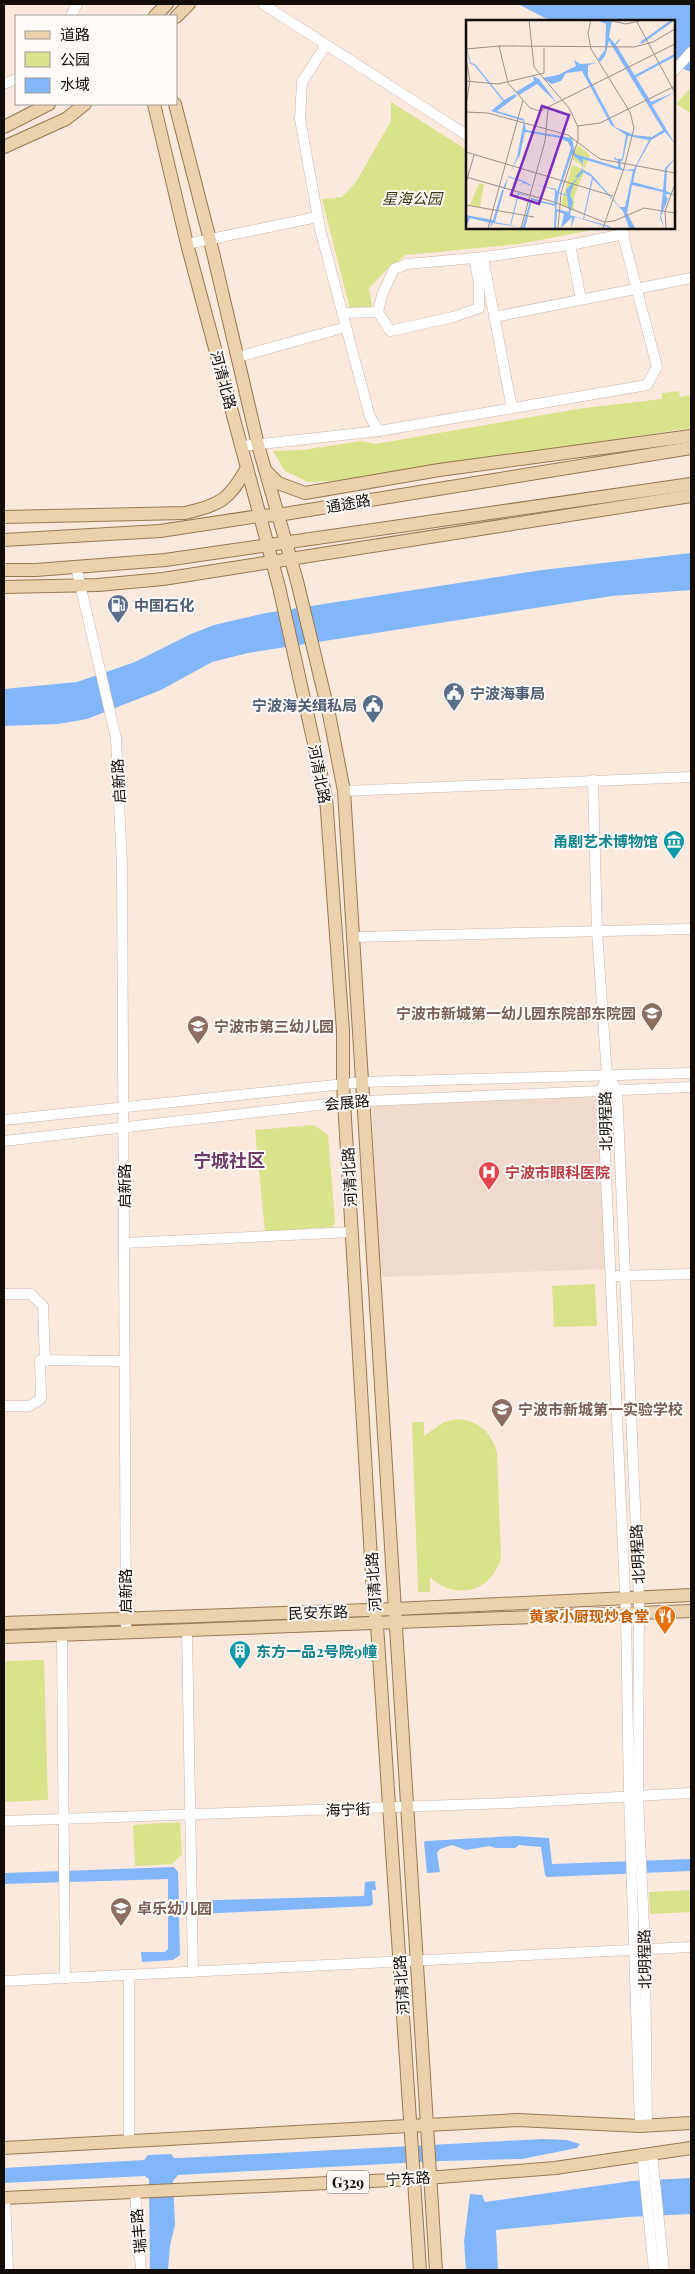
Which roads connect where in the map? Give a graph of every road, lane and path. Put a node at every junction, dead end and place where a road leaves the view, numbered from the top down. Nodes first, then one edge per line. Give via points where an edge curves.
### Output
1 (167, 4) edge
2 (189, 4) edge
3 (263, 4) edge
4 (156, 15) edge
5 (178, 16) edge
6 (326, 45) junction
7 (691, 52) edge
8 (675, 70) edge
9 (48, 105) edge
10 (84, 105) edge
11 (154, 105) edge
12 (174, 105) edge
13 (4, 127) edge
14 (466, 135) edge
15 (4, 147) edge
16 (318, 217) junction
17 (623, 231) edge
18 (210, 240) junction
19 (188, 244) junction
20 (570, 245) junction
21 (478, 258) junction
22 (691, 278) edge
23 (637, 288) junction
24 (581, 299) junction
25 (378, 312) junction
26 (342, 313) junction
27 (494, 317) junction
28 (346, 327) junction
29 (238, 356) junction
30 (512, 408) junction
31 (379, 431) junction
32 (691, 436) edge
33 (258, 445) junction
34 (242, 446) junction
35 (691, 448) edge
36 (247, 468) junction
37 (266, 471) junction
38 (691, 484) edge
39 (691, 496) edge
40 (278, 515) junction
41 (259, 516) junction
42 (4, 517) edge
43 (4, 540) edge
44 (286, 544) junction
45 (268, 546) junction
46 (291, 560) junction
47 (272, 562) junction
48 (76, 567) junction
49 (4, 570) edge
50 (79, 586) junction
51 (4, 587) edge
52 (691, 777) edge
53 (593, 780) junction
54 (344, 791) junction
55 (691, 929) edge
56 (597, 931) junction
57 (354, 937) junction
58 (691, 1073) edge
59 (607, 1076) junction
60 (363, 1082) junction
61 (343, 1084) junction
62 (691, 1087) edge
63 (602, 1089) junction
64 (617, 1089) junction
65 (364, 1101) junction
66 (344, 1102) junction
67 (123, 1108) junction
68 (4, 1120) edge
69 (123, 1127) junction
70 (4, 1141) edge
71 (352, 1232) junction
72 (124, 1244) junction
73 (691, 1274) edge
74 (624, 1276) junction
75 (611, 1277) junction
76 (4, 1294) edge
77 (124, 1360) junction
78 (45, 1361) junction
79 (4, 1406) edge
80 (691, 1595) edge
81 (626, 1598) junction
82 (639, 1598) junction
83 (395, 1609) junction
84 (374, 1610) junction
85 (691, 1611) edge
86 (632, 1614) junction
87 (126, 1618) junction
88 (4, 1623) edge
89 (396, 1624) junction
90 (377, 1625) junction
91 (187, 1631) junction
92 (126, 1633) junction
93 (62, 1635) junction
94 (4, 1637) edge
95 (691, 1793) edge
96 (633, 1796) junction
97 (407, 1807) junction
98 (389, 1808) junction
99 (191, 1814) junction
100 (64, 1819) junction
101 (4, 1821) edge
102 (691, 1947) edge
103 (640, 1949) junction
104 (416, 1961) junction
105 (400, 1962) junction
106 (193, 1972) junction
107 (128, 1975) junction
108 (65, 1978) junction
109 (4, 1980) edge
110 (691, 2123) edge
111 (410, 2126) junction
112 (426, 2126) junction
113 (644, 2126) junction
114 (129, 2142) junction
115 (4, 2148) edge
116 (691, 2148) edge
117 (647, 2153) junction
118 (429, 2177) junction
119 (414, 2178) junction
120 (135, 2192) junction
121 (4, 2198) edge
122 (8, 2270) edge
123 (141, 2270) edge
124 (420, 2270) edge
125 (436, 2270) edge
126 (654, 2270) edge
127 (664, 2270) edge

1 - 4 main road
2 - 5 main road
3 - 6 street
6 - 14 street
6 - 16 street via 302,82 300,119
7 - 8 street
9 - 13 main road
10 - 15 main road via 66,120
11 - 19 main road, 河清北路
12 - 18 main road, 河清北路
16 - 18 street
16 - 26 street
17 - 20 street
17 - 23 street
18 - 19 street
18 - 29 main road, 河清北路
19 - 34 main road, 河清北路
20 - 21 street
20 - 24 street
21 - 25 street via 407,264 394,269
21 - 25 street via 479,308 390,331
21 - 27 street
22 - 23 street
23 - 24 street
23 - 30 street via 657,367 647,385
24 - 27 street
25 - 26 street
26 - 28 street
27 - 30 street
28 - 29 street
28 - 31 street via 370,417
29 - 33 main road, 河清北路
30 - 31 street
31 - 33 street
32 - 37 main road via 439,470 306,493 278,482
33 - 34 street
33 - 37 main road, 河清北路
34 - 36 main road, 河清北路
35 - 40 main road, 通途路
36 - 41 main road, 河清北路
36 - 42 main road via 238,484 214,506 185,513
37 - 40 main road, 河清北路
38 - 44 main road, 通途路
39 - 46 main road
40 - 41 main road, 通途路
40 - 44 main road, 河清北路
41 - 43 main road, 通途路 via 160,531
41 - 45 main road, 河清北路
44 - 45 main road, 通途路
44 - 46 main road, 河清北路
45 - 47 main road, 河清北路
45 - 48 main road, 通途路 via 165,560
46 - 47 main road
46 - 54 main road, 河清北路 via 329,714
47 - 50 main road via 163,579
47 - 61 main road, 河清北路 via 326,797 343,1031
48 - 49 main road, 通途路
48 - 50 street, 启新路
50 - 51 main road
50 - 67 street, 启新路 via 116,738 122,865
52 - 53 street
53 - 54 street
53 - 56 street, 北明程路
54 - 57 main road, 河清北路
55 - 56 street
56 - 57 street
56 - 59 street, 北明程路
57 - 60 main road, 河清北路
58 - 59 street, 会展路
59 - 60 street, 会展路
59 - 63 street, 北明程路
59 - 64 street, 北明程路
60 - 61 street, 会展路
60 - 65 main road, 河清北路
61 - 66 main road, 河清北路
61 - 67 street, 会展路
62 - 64 street, 会展路
63 - 64 street, 会展路
63 - 65 street, 会展路
63 - 75 street, 北明程路
64 - 74 street, 北明程路
65 - 66 street, 会展路
65 - 83 main road, 河清北路
66 - 69 street, 会展路
66 - 71 main road, 河清北路
67 - 68 street, 会展路
67 - 69 street, 启新路
69 - 70 street, 会展路
69 - 72 street, 启新路
71 - 72 street
71 - 84 main road, 河清北路
72 - 77 street, 启新路
73 - 74 street
74 - 75 street
74 - 82 street, 北明程路
75 - 81 street, 北明程路
76 - 78 street via 31,1294 43,1306
77 - 78 street
77 - 87 street, 启新路
78 - 79 street via 40,1360 41,1399 29,1406
80 - 82 main road, 民安东路
81 - 82 main road, 民安东路
81 - 83 main road, 民安东路
81 - 86 street, 北明程路
82 - 86 street, 北明程路
83 - 84 main road, 民安东路
83 - 89 main road, 河清北路
84 - 87 main road, 民安东路
84 - 90 main road, 河清北路
85 - 86 main road, 民安东路
86 - 89 main road, 民安东路
86 - 96 street, 北明程路
87 - 88 main road, 民安东路
87 - 92 street, 启新路
89 - 90 main road, 民安东路
89 - 97 main road, 河清北路
90 - 91 main road, 民安东路
90 - 98 main road, 河清北路
91 - 92 main road, 民安东路
91 - 99 street
92 - 93 main road, 民安东路
93 - 94 main road, 民安东路
93 - 100 street
95 - 96 street, 海宁街
96 - 97 street, 海宁街
96 - 103 street, 北明程路
97 - 98 street, 海宁街
97 - 104 main road, 河清北路
98 - 99 street, 海宁街
98 - 105 main road, 河清北路
99 - 100 street, 海宁街
99 - 106 street
100 - 101 street, 海宁街
100 - 108 street
102 - 103 street
103 - 104 street
103 - 113 street, 北明程路
104 - 105 street
104 - 112 main road, 河清北路
105 - 106 street
105 - 111 main road, 河清北路
106 - 107 street
107 - 108 street
107 - 114 street
108 - 109 street
110 - 113 main road
111 - 112 main road
111 - 114 main road
111 - 119 main road, 河清北路
112 - 113 main road via 518,2120
112 - 118 main road, 河清北路
114 - 115 main road
116 - 117 main road, 宁东路 / G329
117 - 118 main road, 宁东路 / G329 via 555,2168
117 - 126 street
117 - 127 street
118 - 119 main road, 宁东路 / G329
118 - 125 main road, 河清北路
119 - 120 main road, 宁东路 / G329
119 - 124 main road, 河清北路
120 - 121 main road, 宁东路 / G329
120 - 123 street, 瑞丰路
121 - 122 street

